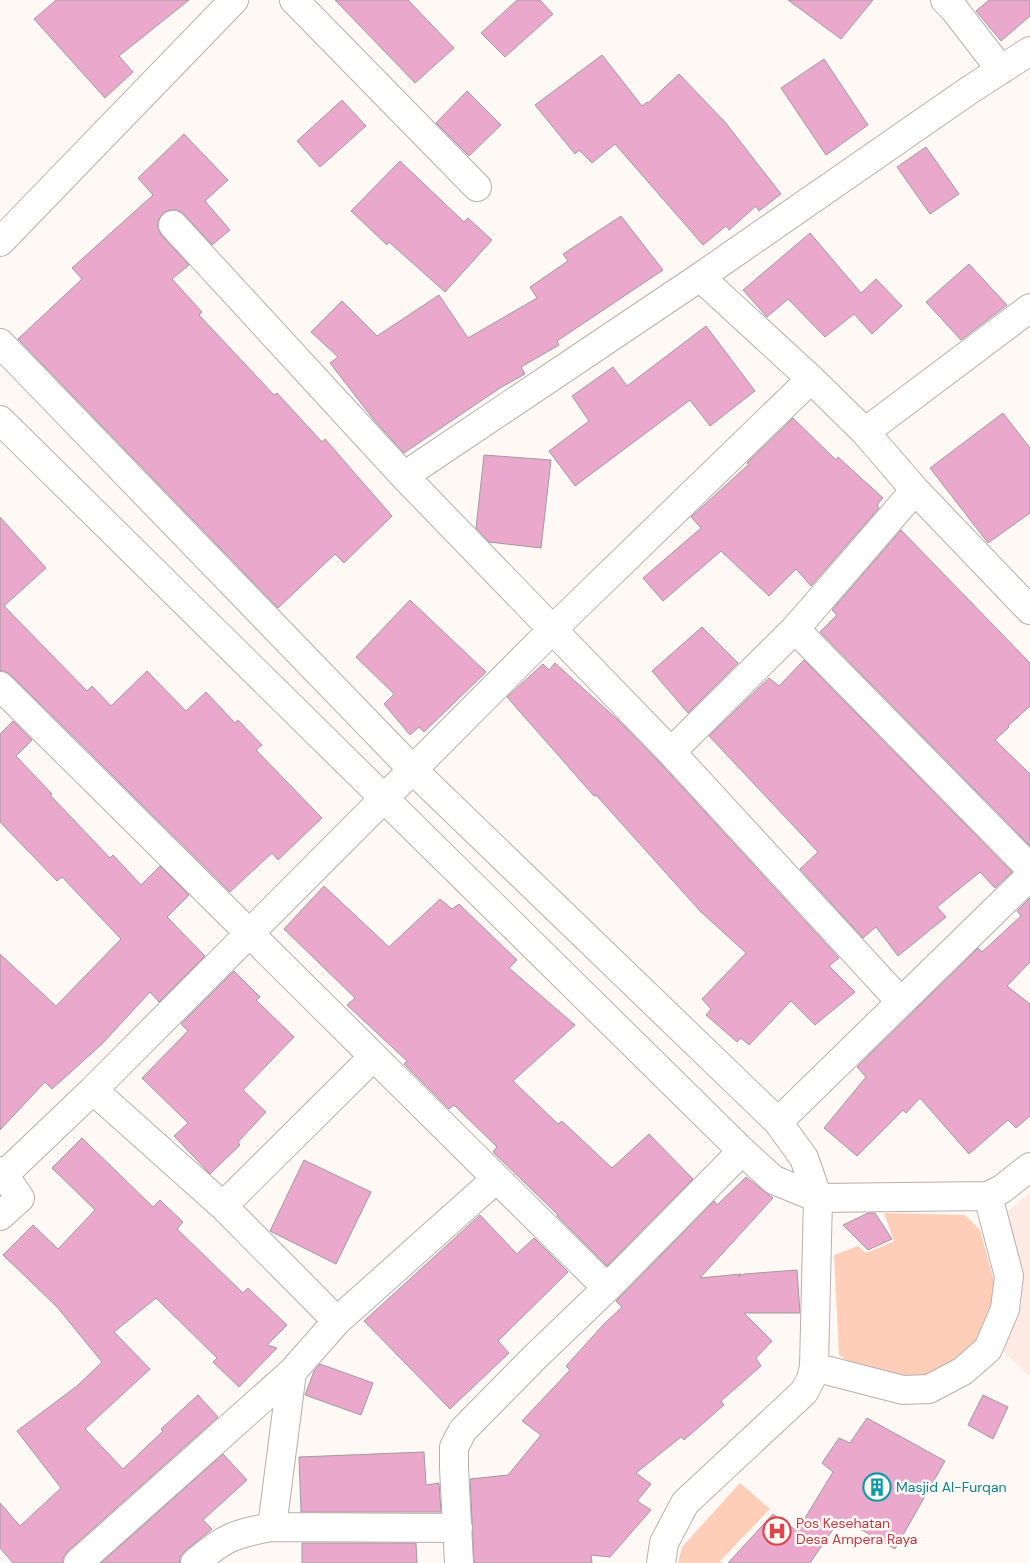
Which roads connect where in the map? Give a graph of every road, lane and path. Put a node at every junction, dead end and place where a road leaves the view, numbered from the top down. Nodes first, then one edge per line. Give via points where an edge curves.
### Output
1 (234, 0) edge
2 (294, 0) edge
3 (945, 0) edge
4 (1030, 51) edge
5 (1001, 70) junction
6 (477, 187) dead end
7 (173, 224) dead end
8 (0, 242) edge
9 (700, 277) junction
10 (1030, 308) edge
11 (0, 344) edge
12 (811, 379) junction
13 (865, 432) junction
14 (5, 435) edge
15 (404, 476) junction
16 (914, 490) junction
17 (1029, 608) edge
18 (553, 629) junction
19 (795, 629) junction
20 (0, 686) edge
21 (671, 752) junction
22 (412, 770) junction
23 (383, 799) junction
24 (1030, 868) edge
25 (1030, 876) edge
26 (249, 933) junction
27 (900, 1001) junction
28 (373, 1057) junction
29 (93, 1090) junction
30 (778, 1122) junction
31 (742, 1151) junction
32 (1030, 1167) edge
33 (2, 1173) edge
34 (496, 1179) junction
35 (988, 1196) junction
36 (818, 1198) junction
37 (223, 1206) junction
38 (0, 1216) edge
39 (607, 1288) junction
40 (336, 1321) junction
41 (814, 1367) junction
42 (292, 1372) junction
43 (272, 1526) junction
44 (458, 1528) junction
45 (78, 1563) edge
46 (195, 1563) edge
47 (459, 1563) edge
48 (661, 1563) edge

1 - 8 street
2 - 6 street
3 - 5 street
4 - 5 street
5 - 9 street
7 - 15 street
9 - 12 street
9 - 15 street
10 - 13 street
11 - 22 street
12 - 13 street
12 - 18 street
13 - 16 street
14 - 23 street
15 - 18 street
16 - 17 street
16 - 19 street
18 - 21 street
18 - 22 street
19 - 21 street
19 - 24 street
20 - 26 street
21 - 27 street
22 - 23 street
22 - 30 street
23 - 26 street
23 - 31 street
25 - 27 street
26 - 28 street
26 - 29 street
27 - 30 street
28 - 34 street
28 - 37 street
29 - 33 street
29 - 37 street
30 - 36 street via 804,1158
31 - 36 street via 774,1180
31 - 39 street
32 - 35 street
33 - 38 street via 20,1198
34 - 39 street
34 - 40 street
35 - 36 street
35 - 41 street via 1008,1276 1005,1309 988,1349 963,1371 929,1389 903,1390
36 - 41 street
37 - 40 street
39 - 44 street via 463,1430 454,1447
40 - 42 street
41 - 48 street via 804,1392 686,1503 664,1543
42 - 43 street
42 - 45 street
43 - 44 street
43 - 46 street via 242,1532 220,1543
44 - 47 street

